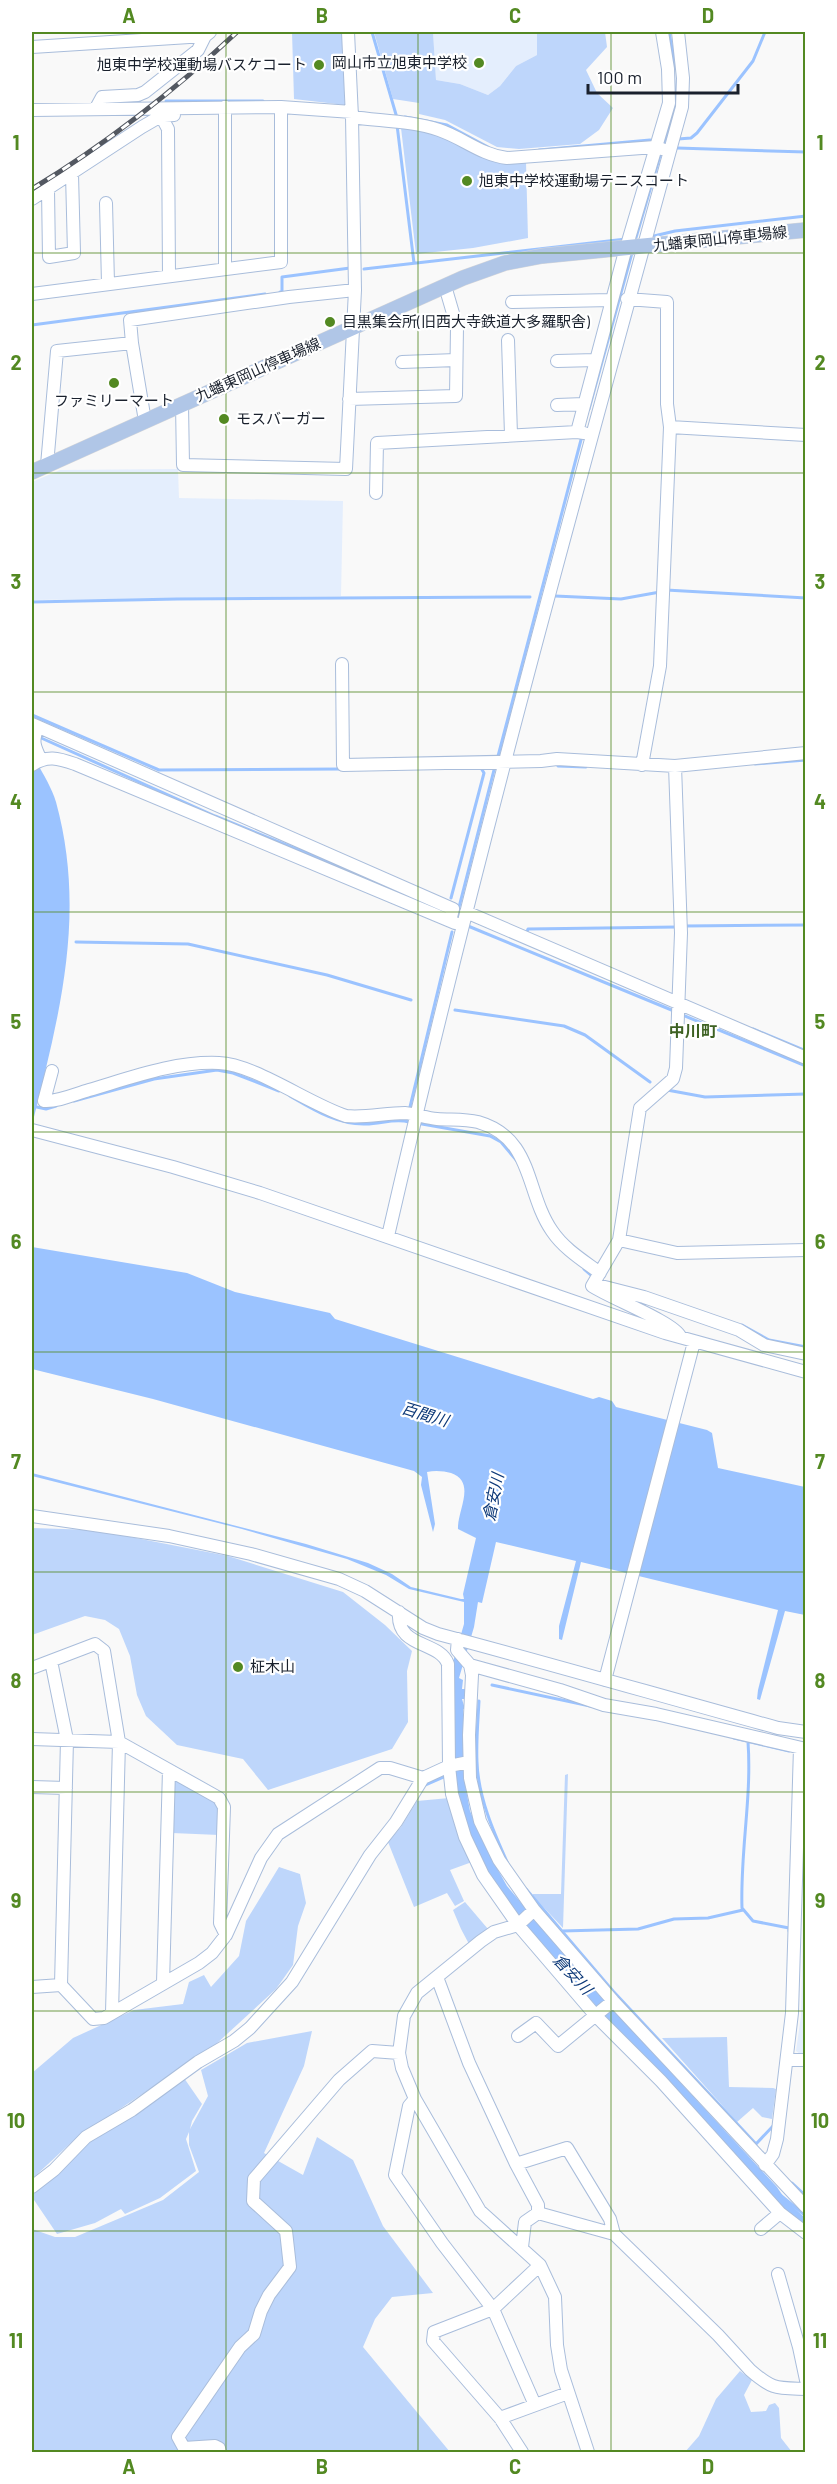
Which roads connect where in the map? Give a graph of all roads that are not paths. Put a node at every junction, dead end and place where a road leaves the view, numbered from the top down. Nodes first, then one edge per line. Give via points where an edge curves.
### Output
1 (348, 32) edge
2 (662, 32) edge
3 (678, 32) edge
4 (208, 34) edge
5 (32, 47) edge
6 (211, 107) junction
7 (225, 107) junction
8 (281, 107) junction
9 (96, 108) junction
10 (32, 110) edge
11 (352, 114) junction
12 (161, 116) junction
13 (662, 149) junction
14 (72, 174) junction
15 (48, 190) junction
16 (32, 199) edge
17 (106, 204) dead end
18 (806, 230) edge
19 (632, 244) junction
20 (225, 269) junction
21 (169, 276) junction
22 (108, 283) junction
23 (445, 286) junction
24 (355, 290) junction
25 (32, 294) edge
26 (627, 299) junction
27 (612, 300) junction
28 (512, 302) dead end
29 (354, 327) junction
30 (508, 340) dead end
31 (132, 343) junction
32 (456, 360) junction
33 (596, 360) junction
34 (557, 361) dead end
35 (402, 362) dead end
36 (349, 399) junction
37 (182, 404) junction
38 (584, 404) junction
39 (557, 405) dead end
40 (144, 421) junction
41 (670, 427) junction
42 (584, 433) junction
43 (511, 435) junction
44 (806, 435) edge
45 (47, 465) junction
46 (32, 472) edge
47 (376, 493) dead end
48 (342, 664) dead end
49 (35, 730) edge
50 (806, 753) edge
51 (36, 762) edge
52 (499, 762) junction
53 (642, 765) junction
54 (675, 766) junction
55 (466, 912) junction
56 (456, 923) junction
57 (679, 1006) junction
58 (806, 1058) edge
59 (52, 1071) dead end
60 (411, 1114) junction
61 (32, 1130) edge
62 (388, 1236) junction
63 (619, 1240) junction
64 (806, 1251) edge
65 (597, 1278) junction
66 (681, 1338) junction
67 (694, 1342) junction
68 (806, 1354) edge
69 (806, 1372) edge
70 (33, 1516) edge
71 (399, 1612) junction
72 (458, 1639) junction
73 (51, 1661) junction
74 (470, 1665) junction
75 (32, 1668) edge
76 (605, 1680) junction
77 (806, 1732) edge
78 (32, 1739) edge
79 (67, 1740) junction
80 (119, 1742) junction
81 (803, 1754) edge
82 (469, 1761) junction
83 (169, 1770) junction
84 (449, 1772) junction
85 (423, 1778) junction
86 (32, 1787) edge
87 (66, 1788) junction
88 (532, 1911) junction
89 (518, 1925) junction
90 (226, 1935) junction
91 (437, 1977) junction
92 (164, 1983) junction
93 (61, 1985) junction
94 (32, 1987) edge
95 (611, 2002) junction
96 (112, 2013) junction
97 (597, 2014) junction
98 (518, 2036) dead end
99 (399, 2053) junction
100 (787, 2060) junction
101 (806, 2060) edge
102 (415, 2099) junction
103 (516, 2164) junction
104 (765, 2165) junction
105 (32, 2187) edge
106 (779, 2196) junction
107 (806, 2207) edge
108 (538, 2213) junction
109 (780, 2213) junction
110 (761, 2229) dead end
111 (806, 2233) edge
112 (614, 2234) junction
113 (522, 2247) junction
114 (540, 2265) junction
115 (778, 2274) dead end
116 (493, 2309) junction
117 (806, 2380) edge
118 (806, 2389) edge
119 (568, 2393) junction
120 (535, 2405) junction
121 (500, 2418) junction
122 (220, 2452) edge
123 (522, 2452) edge
124 (588, 2452) edge

1 - 11 street
2 - 13 street via 669,103
3 - 13 street via 683,98
4 - 5 street
4 - 9 street via 198,50 145,92 102,97
6 - 7 street
6 - 9 street
6 - 12 street via 195,114
7 - 8 street
7 - 20 street
8 - 11 street
8 - 20 street via 280,262
9 - 10 street
11 - 13 street via 438,129 485,153 507,158
11 - 24 street
12 - 14 street
12 - 21 street via 168,129
13 - 19 street
14 - 15 street
14 - 15 street via 74,253 49,257
15 - 16 street
17 - 22 street
18 - 19 main road, 九蟠東岡山停車場線
19 - 23 main road, 九蟠東岡山停車場線 via 523,260
19 - 26 street
19 - 27 street
20 - 21 street
21 - 22 street
22 - 25 street
23 - 29 main road, 九蟠東岡山停車場線
23 - 32 street via 457,327
24 - 29 street
24 - 31 street via 130,320
26 - 41 street via 667,302
26 - 42 street
27 - 28 street
27 - 33 street
29 - 36 street
29 - 37 main road, 九蟠東岡山停車場線
30 - 43 street
31 - 40 street
31 - 45 street via 57,351
32 - 35 street
32 - 36 street via 456,396
33 - 34 street
33 - 38 street
36 - 37 street via 346,469 183,465
37 - 40 main road, 九蟠東岡山停車場線
38 - 39 street
38 - 42 street
40 - 45 main road, 九蟠東岡山停車場線
41 - 44 street
41 - 53 street via 660,666
42 - 43 street
42 - 52 street
43 - 47 street via 377,443
45 - 46 main road, 九蟠東岡山停車場線
48 - 52 street via 343,765
49 - 51 street
49 - 56 street via 453,909
50 - 54 street
51 - 56 street via 54,758 75,764
52 - 53 street via 557,759
52 - 55 street
53 - 54 street
54 - 57 street via 680,858
55 - 56 street
55 - 57 street
56 - 60 street
57 - 58 street
57 - 63 street via 676,1068 673,1079 640,1108
59 - 60 street via 44,1101 128,1078 220,1063 247,1071 346,1116
60 - 62 street
60 - 65 street via 478,1122 508,1139 525,1163 538,1206 552,1231
61 - 62 street via 173,1167
62 - 66 street
63 - 64 street via 677,1253
63 - 65 street
65 - 66 street via 592,1286 668,1325
65 - 68 street via 739,1330 764,1345
66 - 67 street
67 - 69 street
67 - 76 street
70 - 71 street via 170,1536 251,1554 339,1579
71 - 72 street via 423,1628
71 - 84 street via 398,1622 404,1633 419,1645 442,1653 448,1664
72 - 74 street via 457,1650
72 - 76 street
73 - 75 street
73 - 79 street
73 - 80 street via 95,1644 104,1651
74 - 81 street via 604,1705 656,1714
74 - 82 street
76 - 77 street via 778,1728
78 - 79 street
79 - 80 street
79 - 87 street
80 - 83 street
80 - 96 street
81 - 100 street
82 - 84 street
82 - 88 street via 474,1798 487,1838
83 - 90 street via 219,1798 224,1807 220,1923
83 - 92 street
84 - 85 street
84 - 89 street via 465,1837 483,1875
85 - 90 street via 380,1768 278,1834 261,1858
85 - 105 street via 292,1982 250,2028 86,2138
86 - 87 street
87 - 93 street
88 - 89 street
88 - 95 street
89 - 91 street via 494,1932
89 - 97 street
90 - 92 street via 212,1953
91 - 99 street via 417,1993 404,2016
91 - 103 street via 469,2063
92 - 96 street
93 - 94 street
93 - 96 street via 93,2019
95 - 97 street
95 - 104 street via 666,2055
97 - 98 street via 558,2046 536,2023
97 - 106 street
99 - 102 street
99 - 122 street via 372,2051 339,2080 254,2179 253,2202 286,2231 290,2267 269,2295 254,2334 240,2347 178,2437 184,2448 215,2446
100 - 101 street
100 - 104 street via 777,2139
102 - 113 street via 480,2211
102 - 116 street via 409,2106 395,2175
103 - 108 street via 538,2205
103 - 112 street via 567,2148 610,2219
104 - 106 street
106 - 107 street
106 - 109 street
108 - 112 street
108 - 113 street via 525,2222
109 - 110 street
109 - 111 street
112 - 118 street via 768,2386
113 - 114 street
114 - 116 street
114 - 119 street via 555,2297 557,2345
115 - 117 street
116 - 120 street
116 - 121 street via 434,2332 433,2341
119 - 120 street
119 - 124 street
120 - 121 street
121 - 123 street

